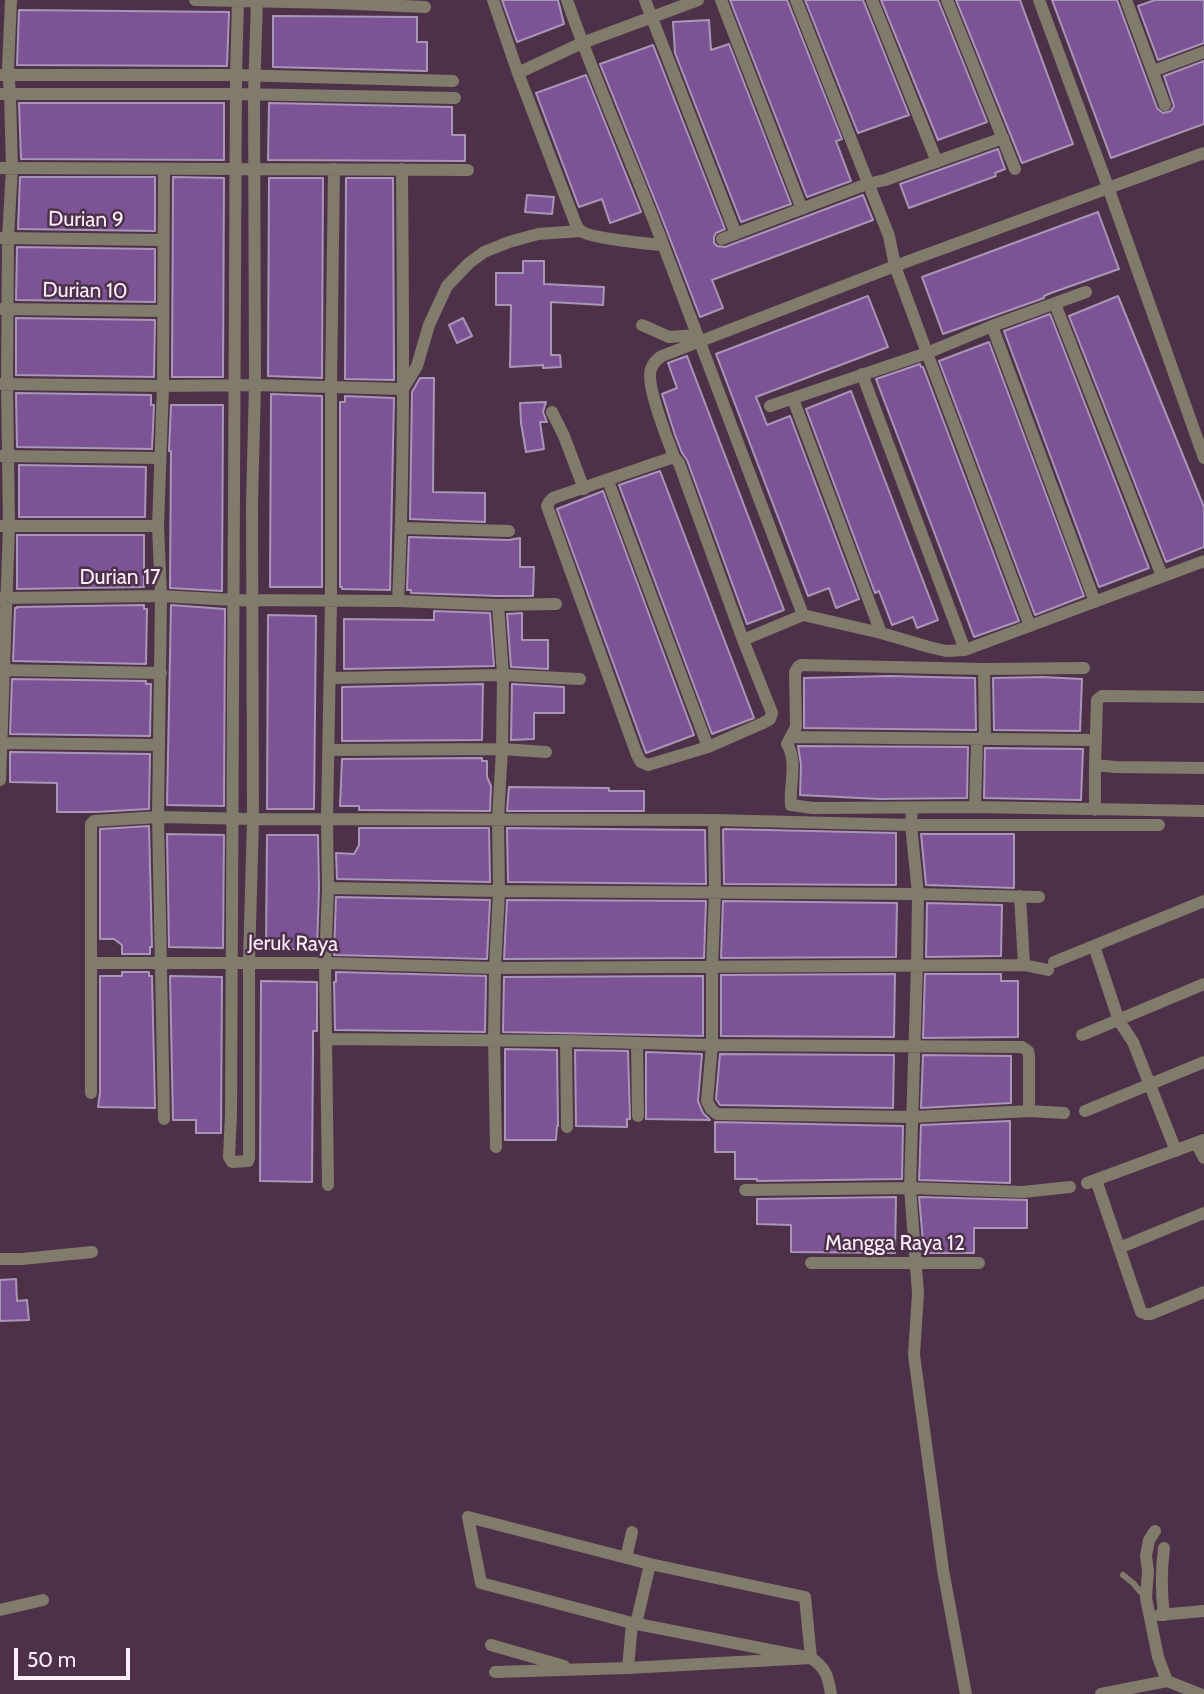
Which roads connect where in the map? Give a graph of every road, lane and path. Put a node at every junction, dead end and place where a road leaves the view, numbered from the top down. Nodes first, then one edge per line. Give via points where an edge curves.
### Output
1 (11, 0) edge
2 (195, 0) edge
3 (238, 0) edge
4 (493, 0) edge
5 (567, 0) edge
6 (645, 0) edge
7 (698, 0) edge
8 (721, 0) edge
9 (796, 0) edge
10 (872, 0) edge
11 (947, 0) edge
12 (1039, 0) edge
13 (257, 1) edge
14 (334, 1) edge
15 (1132, 1) edge
16 (425, 7) dead end
17 (651, 17) junction
18 (582, 43) junction
19 (1204, 52) edge
20 (1153, 71) junction
21 (519, 73) junction
22 (4, 75) edge
23 (236, 75) junction
24 (256, 77) junction
25 (5, 94) edge
26 (236, 94) junction
27 (254, 94) junction
28 (440, 97) junction
29 (455, 98) dead end
30 (1165, 105) dead end
31 (1003, 138) junction
32 (1204, 153) edge
33 (937, 162) junction
34 (6, 168) edge
35 (236, 168) junction
36 (254, 168) junction
37 (164, 169) junction
38 (334, 169) junction
39 (402, 169) junction
40 (1015, 169) dead end
41 (468, 170) dead end
42 (867, 184) junction
43 (1108, 187) junction
44 (802, 209) junction
45 (581, 232) junction
46 (736, 234) junction
47 (4, 238) edge
48 (722, 239) dead end
49 (163, 240) junction
50 (663, 245) junction
51 (895, 266) junction
52 (236, 277) junction
53 (255, 277) junction
54 (1086, 292) dead end
55 (1055, 304) junction
56 (4, 309) edge
57 (162, 311) junction
58 (642, 325) dead end
59 (992, 326) junction
60 (698, 339) junction
61 (926, 353) junction
62 (862, 374) junction
63 (3, 384) edge
64 (233, 385) junction
65 (255, 385) junction
66 (163, 386) junction
67 (331, 387) junction
68 (403, 389) junction
69 (793, 399) junction
70 (770, 406) dead end
71 (552, 412) dead end
72 (4, 456) edge
73 (674, 457) junction
74 (159, 458) junction
75 (1204, 458) edge
76 (608, 481) junction
77 (584, 489) junction
78 (4, 526) edge
79 (158, 526) junction
80 (401, 528) junction
81 (509, 531) dead end
82 (1204, 561) edge
83 (1162, 576) junction
84 (161, 596) junction
85 (3, 598) edge
86 (234, 600) junction
87 (253, 600) junction
88 (398, 601) junction
89 (1095, 601) junction
90 (331, 602) junction
91 (555, 604) dead end
92 (498, 605) junction
93 (803, 615) junction
94 (1030, 626) junction
95 (881, 633) junction
96 (743, 639) junction
97 (965, 650) junction
98 (1084, 668) dead end
99 (984, 669) junction
100 (2, 670) edge
101 (161, 673) junction
102 (503, 675) junction
103 (330, 678) junction
104 (580, 679) dead end
105 (1204, 697) edge
106 (791, 737) junction
107 (981, 739) junction
108 (1096, 740) junction
109 (3, 743) junction
110 (159, 745) junction
111 (708, 747) junction
112 (502, 749) junction
113 (329, 750) junction
114 (546, 752) dead end
115 (1095, 765) junction
116 (1204, 768) edge
117 (1, 780) edge
118 (975, 807) junction
119 (912, 808) junction
120 (1094, 810) junction
121 (1204, 811) edge
122 (158, 817) junction
123 (232, 819) junction
124 (253, 819) junction
125 (327, 819) junction
126 (498, 819) junction
127 (714, 820) junction
128 (911, 825) junction
129 (1159, 825) dead end
130 (328, 888) junction
131 (499, 891) junction
132 (715, 891) junction
133 (918, 894) junction
134 (1020, 895) junction
135 (1039, 897) dead end
136 (1204, 901) edge
137 (1094, 946) junction
138 (161, 962) junction
139 (249, 962) junction
140 (90, 963) junction
141 (231, 963) junction
142 (325, 963) junction
143 (917, 965) junction
144 (1024, 965) junction
145 (495, 968) junction
146 (712, 968) junction
147 (1204, 984) edge
148 (1119, 1021) junction
149 (1082, 1035) dead end
150 (326, 1040) junction
151 (494, 1040) junction
152 (566, 1041) junction
153 (637, 1043) junction
154 (712, 1045) junction
155 (915, 1046) junction
156 (1204, 1062) edge
157 (1148, 1084) junction
158 (91, 1093) dead end
159 (1029, 1111) junction
160 (1085, 1111) dead end
161 (250, 1113) junction
162 (1064, 1113) dead end
163 (231, 1114) junction
164 (638, 1116) dead end
165 (912, 1117) junction
166 (164, 1119) dead end
167 (567, 1127) dead end
168 (1200, 1142) edge
169 (496, 1147) dead end
170 (1176, 1151) junction
171 (1204, 1158) edge
172 (328, 1185) dead end
173 (1069, 1186) dead end
174 (910, 1188) junction
175 (745, 1190) dead end
176 (1204, 1213) edge
177 (1119, 1248) junction
178 (92, 1252) dead end
179 (0, 1259) edge
180 (811, 1263) dead end
181 (915, 1263) junction
182 (979, 1264) dead end
183 (1204, 1292) edge
184 (1155, 1531) dead end
185 (632, 1532) dead end
186 (1164, 1548) dead end
187 (626, 1558) junction
188 (650, 1564) junction
189 (1123, 1575) dead end
190 (1146, 1598) junction
191 (43, 1600) dead end
192 (0, 1610) edge
193 (1204, 1611) edge
194 (1164, 1615) junction
195 (1149, 1616) junction
196 (634, 1624) junction
197 (491, 1644) dead end
198 (811, 1658) junction
199 (628, 1668) junction
200 (575, 1670) junction
201 (495, 1672) dead end
202 (1167, 1681) junction
203 (831, 1694) edge
204 (966, 1694) edge
205 (1101, 1694) edge
206 (1200, 1694) edge

1 - 22 street
2 - 3 street
3 - 13 street
3 - 23 street
4 - 21 street
5 - 18 street
6 - 17 street
7 - 17 street
8 - 44 street
9 - 42 street
10 - 33 street
11 - 31 street
12 - 43 street
13 - 14 street
13 - 24 street
14 - 16 street
15 - 20 street
17 - 18 street
17 - 46 street
18 - 21 street
18 - 50 street
19 - 20 street
20 - 30 street
21 - 45 street
22 - 23 street
22 - 25 street
23 - 24 street
23 - 26 street
24 - 27 street
24 - 28 street via 447,81
25 - 26 street
25 - 34 street
26 - 27 street
26 - 35 street
27 - 28 street
27 - 36 street
28 - 29 street
31 - 33 street
31 - 40 street
32 - 43 street
33 - 42 street
34 - 37 street
34 - 47 street
35 - 36 street
35 - 37 street
35 - 52 street
36 - 38 street
36 - 53 street
37 - 49 street
38 - 39 street
38 - 67 street
39 - 41 street
39 - 68 street
42 - 44 street
42 - 51 street via 889,236
43 - 51 street
43 - 75 street
44 - 46 street
45 - 50 street
45 - 68 street via 545,233 509,242 469,262 447,286 417,366
46 - 48 street
47 - 49 street, Durian 9
47 - 56 street
49 - 57 street
50 - 60 street
51 - 60 street
51 - 61 street
52 - 53 street
52 - 64 street
53 - 65 street
54 - 55 street
55 - 59 street
55 - 83 street
56 - 57 street, Durian 10
56 - 63 street
57 - 66 street
58 - 60 street via 669,337
59 - 61 street
59 - 89 street
60 - 73 street via 657,359 650,370 653,398
60 - 93 street
61 - 62 street
61 - 94 street
62 - 69 street
62 - 97 street
63 - 66 street
63 - 72 street
64 - 65 street
64 - 66 street
64 - 86 street
65 - 67 street
65 - 87 street
66 - 74 street
67 - 68 street
67 - 90 street
68 - 80 street
69 - 70 street
69 - 95 street
71 - 77 street
72 - 74 street
72 - 78 street
73 - 76 street
73 - 96 street
74 - 79 street
76 - 77 street
76 - 111 street
77 - 111 street via 550,500 548,511 637,755 648,765
78 - 79 street
78 - 85 street
79 - 84 street
80 - 81 street
80 - 88 street
82 - 83 street
83 - 89 street
84 - 85 street, Durian 17
84 - 86 street, Durian 17
84 - 101 street
85 - 100 street
86 - 87 street, Durian 17
86 - 123 street
87 - 90 street, Durian 17
87 - 124 street
88 - 90 street, Durian 17
88 - 92 street, Durian 17
89 - 94 street
90 - 103 street
91 - 92 street, Durian 17
92 - 102 street
93 - 95 street
93 - 96 street
94 - 97 street
95 - 97 street via 946,651
96 - 111 street via 772,716
98 - 99 street
99 - 106 street via 801,665 795,672 796,727
99 - 107 street
100 - 101 street
100 - 109 street
101 - 110 street
102 - 103 street
102 - 104 street
102 - 112 street
103 - 113 street
105 - 108 street via 1102,696 1097,700
106 - 107 street
106 - 119 street via 787,744 792,761 791,805
107 - 108 street
107 - 118 street
108 - 115 street
109 - 110 street
109 - 117 street
110 - 122 street
112 - 113 street
112 - 114 street
112 - 126 street
113 - 125 street
115 - 116 street
115 - 120 street
118 - 119 street
118 - 120 street
119 - 128 street
120 - 121 street
122 - 123 street
122 - 138 street
122 - 140 street via 92,823
123 - 124 street
123 - 141 street
124 - 125 street
124 - 139 street
125 - 126 street
125 - 130 street
126 - 127 street
126 - 131 street
127 - 128 street
127 - 132 street
128 - 129 street
128 - 133 street
130 - 131 street
130 - 142 street
131 - 132 street
131 - 145 street
132 - 133 street
132 - 146 street
133 - 134 street
133 - 143 street
134 - 135 street
134 - 144 street
136 - 137 street
137 - 144 street, Jeruk Raya via 1051,966
137 - 148 street
138 - 140 street, Jeruk Raya
138 - 141 street, Jeruk Raya
138 - 166 street
139 - 141 street, Jeruk Raya
139 - 142 street, Jeruk Raya
139 - 161 street
140 - 158 street
141 - 163 street
142 - 145 street, Jeruk Raya
142 - 150 street
143 - 144 street, Jeruk Raya
143 - 146 street, Jeruk Raya
143 - 155 street
145 - 146 street, Jeruk Raya
145 - 151 street
146 - 154 street
147 - 148 street
148 - 149 street
148 - 157 street via 1133,1042
150 - 151 street
150 - 172 street
151 - 152 street
151 - 169 street
152 - 153 street
152 - 167 street
153 - 154 street
153 - 164 street
154 - 155 street
154 - 165 street via 707,1101 717,1114
155 - 159 street via 1022,1046 1029,1056
155 - 165 street
156 - 157 street
157 - 160 street
157 - 170 street
159 - 162 street
159 - 165 street
161 - 163 street
161 - 163 street via 246,1163 229,1160
165 - 174 street
168 - 170 street
168 - 171 street
170 - 177 street via 1091,1182
173 - 174 street via 1023,1192
174 - 175 street
174 - 181 street
176 - 177 street
177 - 183 street via 1143,1314
178 - 179 street
180 - 181 street, Mangga Raya 12
181 - 182 street, Mangga Raya 12
181 - 204 street via 914,1355 943,1570
184 - 190 street via 1146,1556
185 - 187 street
186 - 194 street
187 - 188 street
187 - 196 street via 468,1517 481,1583
188 - 196 street
188 - 198 street via 805,1598
189 - 190 lane
190 - 195 street
191 - 192 street
193 - 194 street
194 - 195 street
195 - 202 street
196 - 198 street
196 - 199 street
197 - 200 street
198 - 199 street
198 - 203 street via 828,1677
199 - 200 street
200 - 201 street
202 - 205 street
202 - 206 street

